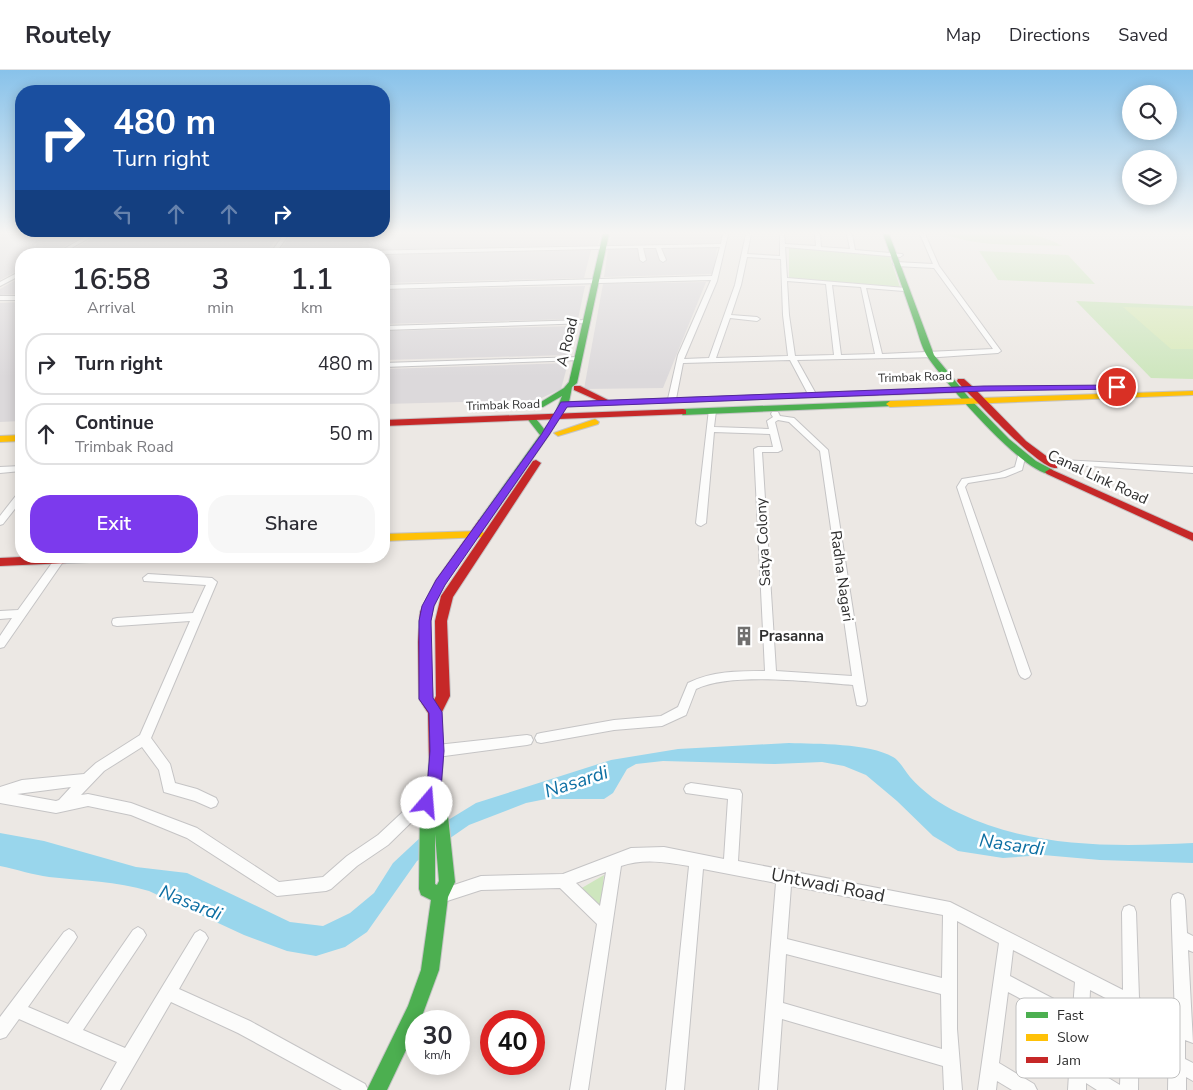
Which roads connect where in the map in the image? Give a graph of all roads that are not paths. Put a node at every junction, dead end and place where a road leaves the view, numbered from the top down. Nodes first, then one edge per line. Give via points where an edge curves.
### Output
1 (595, 282) junction
2 (607, 282) edge
3 (713, 282) edge
4 (737, 282) edge
5 (784, 282) edge
6 (823, 282) edge
7 (829, 282) junction
8 (902, 282) edge
9 (908, 282) edge
10 (947, 282) edge
11 (863, 285) junction
12 (390, 287) edge
13 (904, 289) junction
14 (0, 298) edge
15 (15, 298) edge
16 (727, 316) junction
17 (757, 319) dead end
18 (587, 322) junction
19 (390, 328) edge
20 (934, 355) junction
21 (879, 356) junction
22 (838, 357) junction
23 (792, 358) junction
24 (579, 359) junction
25 (712, 360) junction
26 (680, 361) junction
27 (390, 365) edge
28 (959, 384) junction
29 (1193, 386) edge
30 (572, 387) junction
31 (1193, 393) edge
32 (812, 394) junction
33 (983, 399) junction
34 (672, 400) junction
35 (607, 402) junction
36 (569, 404) junction
37 (540, 405) junction
38 (712, 411) junction
39 (390, 412) edge
40 (637, 413) junction
41 (775, 413) junction
42 (564, 416) junction
43 (530, 417) junction
44 (390, 423) edge
45 (0, 427) edge
46 (15, 427) edge
47 (710, 429) junction
48 (773, 432) junction
49 (558, 433) junction
50 (545, 435) junction
51 (15, 438) edge
52 (0, 439) edge
53 (1022, 454) junction
54 (1046, 461) junction
55 (0, 470) edge
56 (15, 470) edge
57 (1193, 470) edge
58 (15, 503) edge
59 (0, 522) edge
60 (701, 523) dead end
61 (1193, 530) edge
62 (1193, 537) edge
63 (390, 538) edge
64 (478, 538) junction
65 (390, 544) edge
66 (15, 555) edge
67 (0, 556) edge
68 (15, 561) edge
69 (0, 562) edge
70 (57, 563) edge
71 (148, 578) dead end
72 (21, 614) junction
73 (0, 615) edge
74 (197, 617) junction
75 (118, 622) dead end
76 (0, 644) edge
77 (771, 674) junction
78 (1025, 674) dead end
79 (857, 681) junction
80 (861, 701) dead end
81 (435, 712) junction
82 (541, 738) dead end
83 (144, 739) junction
84 (526, 740) dead end
85 (437, 751) junction
86 (87, 780) junction
87 (691, 789) dead end
88 (0, 793) edge
89 (436, 793) junction
90 (0, 797) edge
91 (211, 802) dead end
92 (63, 805) junction
93 (697, 860) junction
94 (614, 863) junction
95 (731, 867) junction
96 (784, 877) junction
97 (563, 881) junction
98 (434, 892) junction
99 (1178, 900) dead end
100 (950, 909) junction
101 (1129, 912) dead end
102 (605, 921) junction
103 (138, 935) dead end
104 (68, 937) dead end
105 (200, 938) dead end
106 (1007, 939) junction
107 (1186, 941) edge
108 (779, 945) junction
109 (1083, 978) junction
110 (1002, 980) junction
111 (949, 988) junction
112 (168, 992) junction
113 (1035, 998) edge
114 (1082, 998) edge
115 (1121, 998) edge
116 (1131, 998) edge
117 (774, 1009) junction
118 (16, 1010) junction
119 (0, 1031) edge
120 (1184, 1031) edge
121 (71, 1033) junction
122 (1180, 1050) edge
123 (129, 1058) junction
124 (951, 1060) junction
125 (1180, 1066) edge
126 (990, 1067) junction
127 (1193, 1072) edge
128 (1093, 1078) edge
129 (110, 1090) edge
130 (359, 1090) edge
131 (377, 1090) edge
132 (579, 1090) edge
133 (675, 1090) edge
134 (768, 1090) edge
135 (953, 1090) edge
136 (987, 1090) edge
137 (1028, 1090) edge
138 (1114, 1090) edge

1 - 2 street
1 - 12 street
1 - 18 main road, A Road
3 - 26 street
4 - 16 street
5 - 23 street
6 - 7 street
7 - 11 street
7 - 22 street
8 - 13 main road
9 - 20 main road
10 - 20 street via 998,351
11 - 13 street
11 - 21 street
13 - 20 main road
14 - 15 street
16 - 17 street
16 - 25 street
18 - 19 street
18 - 24 main road, A Road
20 - 21 street
20 - 28 main road
21 - 22 street
22 - 23 street
23 - 25 street
23 - 32 street
24 - 27 street
24 - 30 main road, A Road
25 - 26 street
26 - 34 street
28 - 32 main road, Trimbak Road via 943,390
28 - 33 main road
29 - 33 main road, Trimbak Road
30 - 35 main road
30 - 36 main road, A Road
30 - 37 main road
31 - 33 main road, Trimbak Road
32 - 34 main road, Trimbak Road
33 - 41 main road, Trimbak Road
33 - 53 main road, Canal Link Road
33 - 54 main road, Canal Link Road via 1023,443
34 - 35 main road, Trimbak Road
35 - 36 main road, Trimbak Road
36 - 37 main road, Trimbak Road
36 - 42 main road
37 - 39 main road, Trimbak Road
38 - 40 main road, Trimbak Road
38 - 41 main road, Trimbak Road
38 - 47 street
40 - 42 main road, Trimbak Road
40 - 49 main road
41 - 48 street via 770,420
41 - 79 street, Radha Nagari via 791,420 824,450
42 - 43 main road, Trimbak Road
42 - 49 main road
42 - 50 main road
43 - 44 main road, Trimbak Road
43 - 50 main road
45 - 46 main road
47 - 48 street
47 - 60 street
48 - 77 street, Satya Colony via 778,450 758,449
49 - 64 main road
50 - 64 main road
51 - 52 main road
53 - 62 main road, Canal Link Road via 1064,480
53 - 78 street via 1019,468 1006,476 974,478 965,481 961,487
54 - 57 street
54 - 61 main road, Canal Link Road via 1091,485
55 - 56 street
58 - 59 street
63 - 64 main road
64 - 65 main road
64 - 81 main road via 443,608 440,632 443,696
64 - 81 main road via 440,583 426,612 426,699
66 - 67 main road
68 - 69 main road
70 - 72 street
71 - 74 street via 212,582
72 - 73 street
72 - 76 street
74 - 75 street
74 - 83 street
77 - 79 street
77 - 82 street via 700,682 692,687 682,711 662,721 614,725
79 - 80 street, Radha Nagari
81 - 85 main road
83 - 86 street via 100,767
83 - 91 street via 165,768 169,788
84 - 85 street
85 - 89 main road
86 - 88 street via 22,786
86 - 92 street
87 - 95 street via 735,794
89 - 92 street via 326,884 277,890 192,833 131,809 88,800
89 - 98 main road via 427,803
89 - 98 main road via 446,882
90 - 92 street via 56,807
93 - 94 street, Untwadi Road via 664,854 631,855
93 - 95 street, Untwadi Road
93 - 133 street
94 - 97 street, Untwadi Road
94 - 102 street
95 - 96 street, Untwadi Road
96 - 100 street, Untwadi Road
96 - 108 street
97 - 98 street, Untwadi Road via 481,883
97 - 102 street
98 - 131 main road via 430,970 416,1010
99 - 107 street
100 - 106 street, Untwadi Road
100 - 111 street
101 - 116 street
102 - 132 street
103 - 121 street
104 - 118 street
105 - 112 street
106 - 109 street, Untwadi Road
106 - 110 street
107 - 120 street
108 - 111 street
108 - 117 street
109 - 114 street
109 - 115 street, Untwadi Road
110 - 113 street
110 - 126 street
111 - 124 street
112 - 123 street
112 - 130 street via 244,1027
117 - 124 street
117 - 134 street
118 - 119 street
118 - 121 street
120 - 122 street
121 - 123 street
123 - 129 street
124 - 135 street
125 - 127 street
126 - 136 street
126 - 137 street
128 - 138 street

